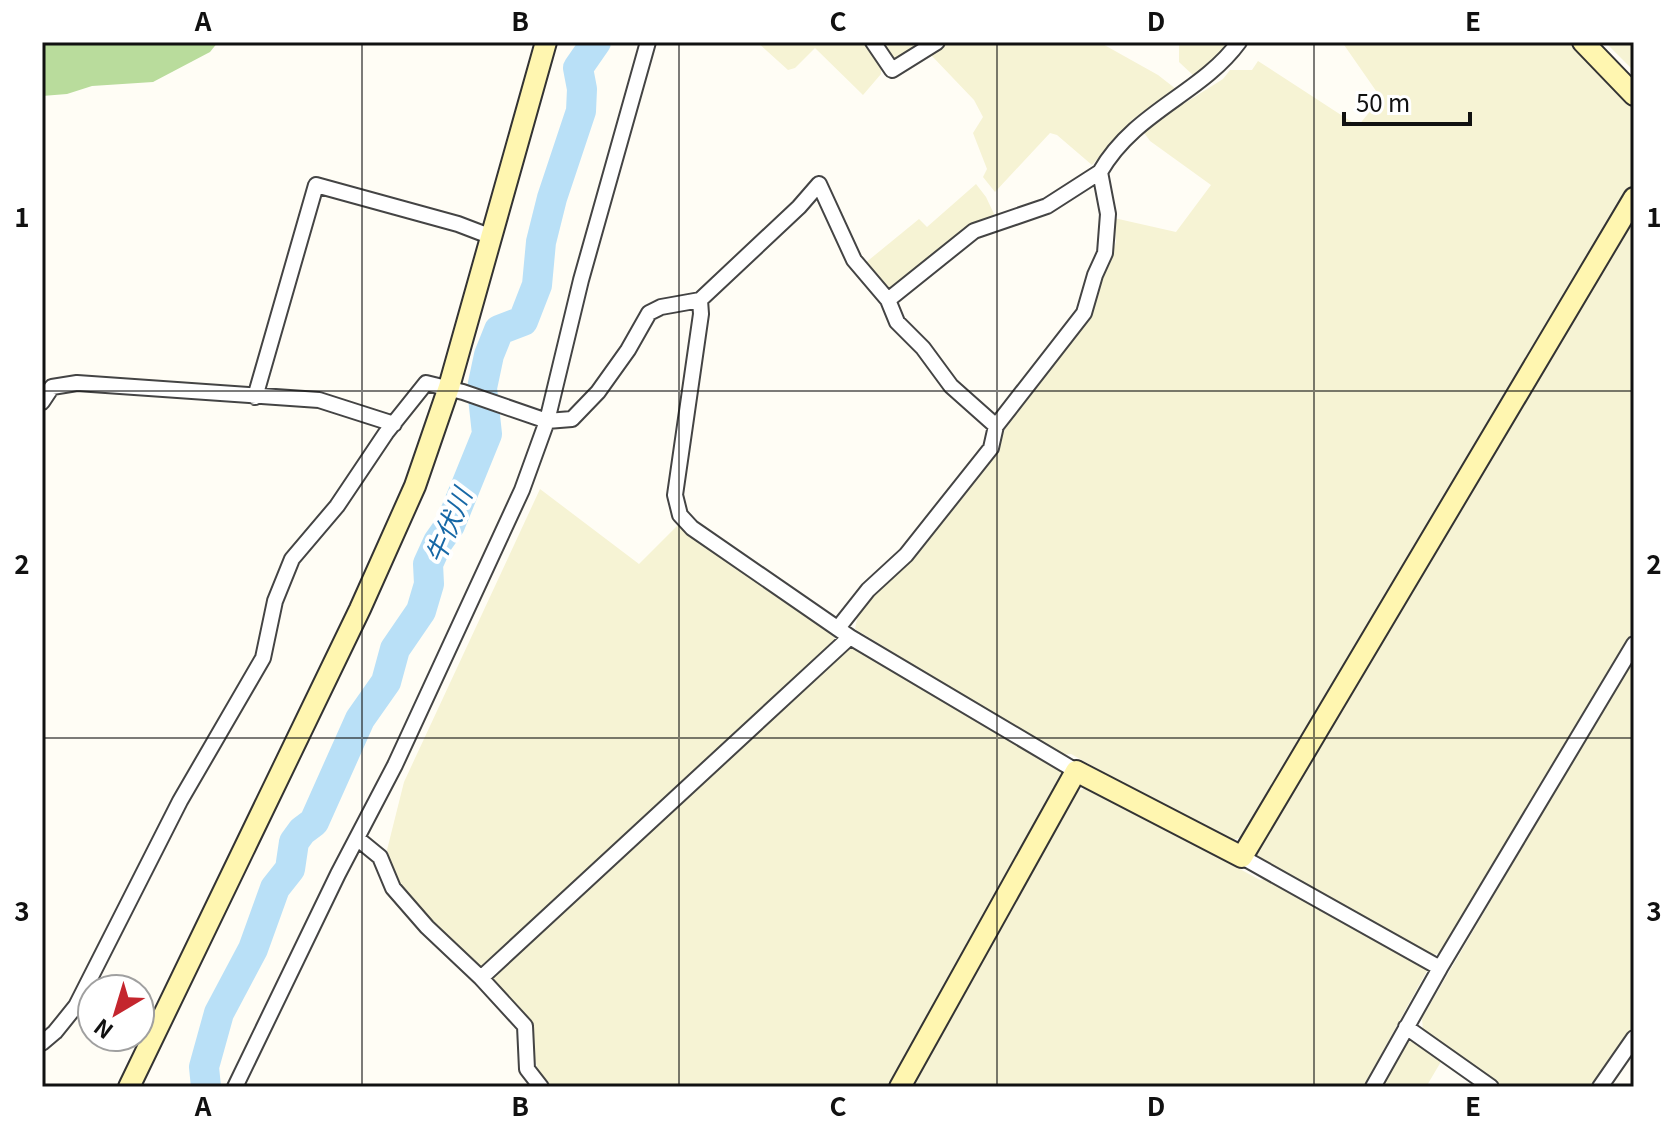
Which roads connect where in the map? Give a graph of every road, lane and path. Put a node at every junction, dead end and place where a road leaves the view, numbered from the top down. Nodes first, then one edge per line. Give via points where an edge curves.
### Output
1 (546, 42) edge
2 (648, 42) edge
3 (873, 42) edge
4 (937, 42) edge
5 (1239, 42) edge
6 (1583, 42) edge
7 (1634, 95) edge
8 (1100, 172) junction
9 (1634, 198) edge
10 (492, 237) junction
11 (700, 300) junction
12 (888, 300) junction
13 (456, 390) junction
14 (255, 397) junction
15 (42, 402) edge
16 (540, 418) junction
17 (394, 424) junction
18 (996, 426) junction
19 (844, 633) junction
20 (1634, 644) edge
21 (1076, 771) junction
22 (358, 839) junction
23 (1242, 857) junction
24 (1440, 968) junction
25 (481, 978) junction
26 (1406, 1027) junction
27 (1634, 1038) edge
28 (42, 1043) edge
29 (129, 1087) edge
30 (235, 1087) edge
31 (539, 1087) edge
32 (900, 1087) edge
33 (1373, 1087) edge
34 (1491, 1087) edge
35 (1600, 1087) edge

1 - 10 street
2 - 16 street
3 - 4 street via 892,70
5 - 8 street via 1213,70 1126,136
6 - 7 street
8 - 12 street via 1047,206 974,231
8 - 18 street via 1108,214 1105,253 1084,313
9 - 23 street
10 - 13 street
10 - 14 street via 316,185
11 - 12 street via 819,184 854,260
11 - 16 street via 649,313 620,361 572,419
11 - 19 street via 675,495 680,515
12 - 18 street via 897,322 951,386
13 - 16 street
13 - 17 street via 426,383
13 - 29 street via 360,609
14 - 15 street via 77,383 52,387
14 - 17 street via 319,400
16 - 22 street via 522,490
17 - 28 street via 292,559 275,601 263,658 180,801 76,1006
18 - 19 street via 991,448 906,555 868,590
19 - 21 street
19 - 25 street
20 - 24 street
21 - 23 street
21 - 32 street
22 - 25 street via 380,857 393,888 427,927
22 - 30 street
23 - 24 street
24 - 26 street
25 - 31 street via 525,1026 527,1069
26 - 33 street
26 - 34 street
27 - 35 street

